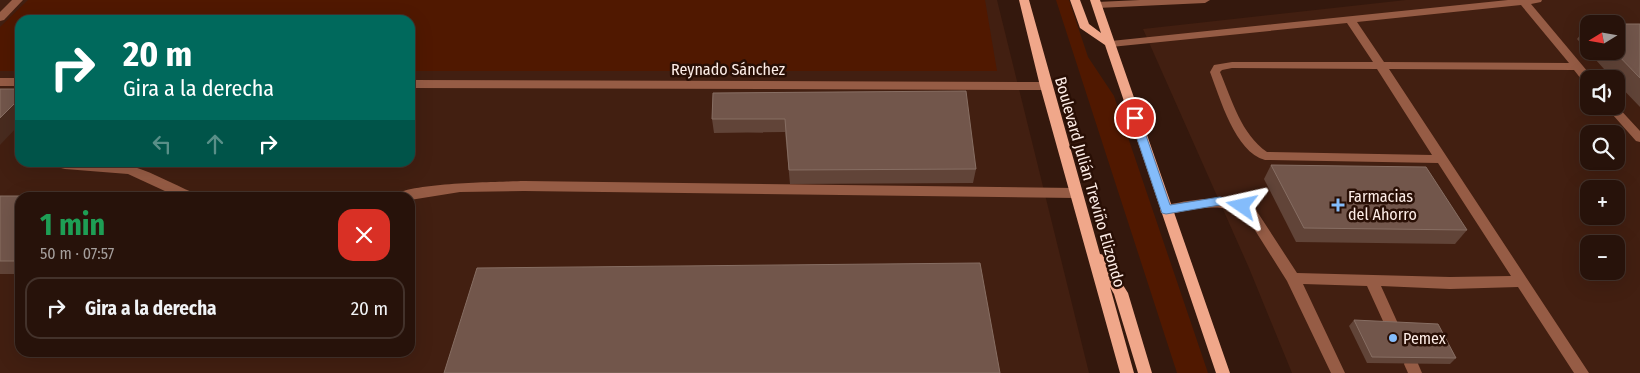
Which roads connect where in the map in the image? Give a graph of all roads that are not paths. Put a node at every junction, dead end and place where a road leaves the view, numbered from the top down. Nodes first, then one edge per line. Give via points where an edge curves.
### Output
1 (18, 0) edge
2 (1024, 0) edge
3 (1076, 0) edge
4 (1199, 0) edge
5 (1205, 0) edge
6 (1537, 0) edge
7 (1524, 2) junction
8 (1096, 3) edge
9 (0, 18) edge
10 (1350, 20) junction
11 (1111, 44) junction
12 (1380, 65) junction
13 (1576, 67) junction
14 (1580, 71) edge
15 (0, 82) edge
16 (15, 82) edge
17 (415, 84) edge
18 (1046, 86) junction
19 (1620, 115) edge
20 (1640, 138) edge
21 (1441, 159) junction
22 (90, 167) edge
23 (177, 192) edge
24 (1076, 193) junction
25 (415, 194) edge
26 (1166, 210) junction
27 (1091, 246) junction
28 (1293, 278) junction
29 (1372, 282) junction
30 (1522, 282) junction
31 (1393, 328) edge
32 (1127, 373) edge
33 (1145, 373) edge
34 (1223, 373) edge
35 (1338, 373) edge
36 (1582, 373) edge

1 - 9 street
2 - 18 main road, Boulevard Julián Treviño Elizondo
3 - 11 main road via 1084,26
4 - 5 street
4 - 8 street
6 - 7 street
7 - 10 street
7 - 13 street
8 - 11 main road
10 - 11 street
10 - 12 street
11 - 26 main road
12 - 13 street
12 - 21 street
12 - 21 street via 1232,64 1218,67 1215,72 1248,144 1265,156
13 - 14 street
15 - 16 street
17 - 18 street, Reynado Sánchez
18 - 24 main road, Boulevard Julián Treviño Elizondo
19 - 20 street
21 - 30 street
22 - 23 street via 127,170 154,179
24 - 25 street via 524,186 460,187
24 - 27 main road, Boulevard Julián Treviño Elizondo
26 - 28 street via 1220,201 1242,206 1251,213
26 - 34 main road
27 - 32 main road, Boulevard Julián Treviño Elizondo
27 - 33 main road via 1121,293
28 - 29 street
28 - 35 street
29 - 30 street
29 - 31 street
30 - 36 street

